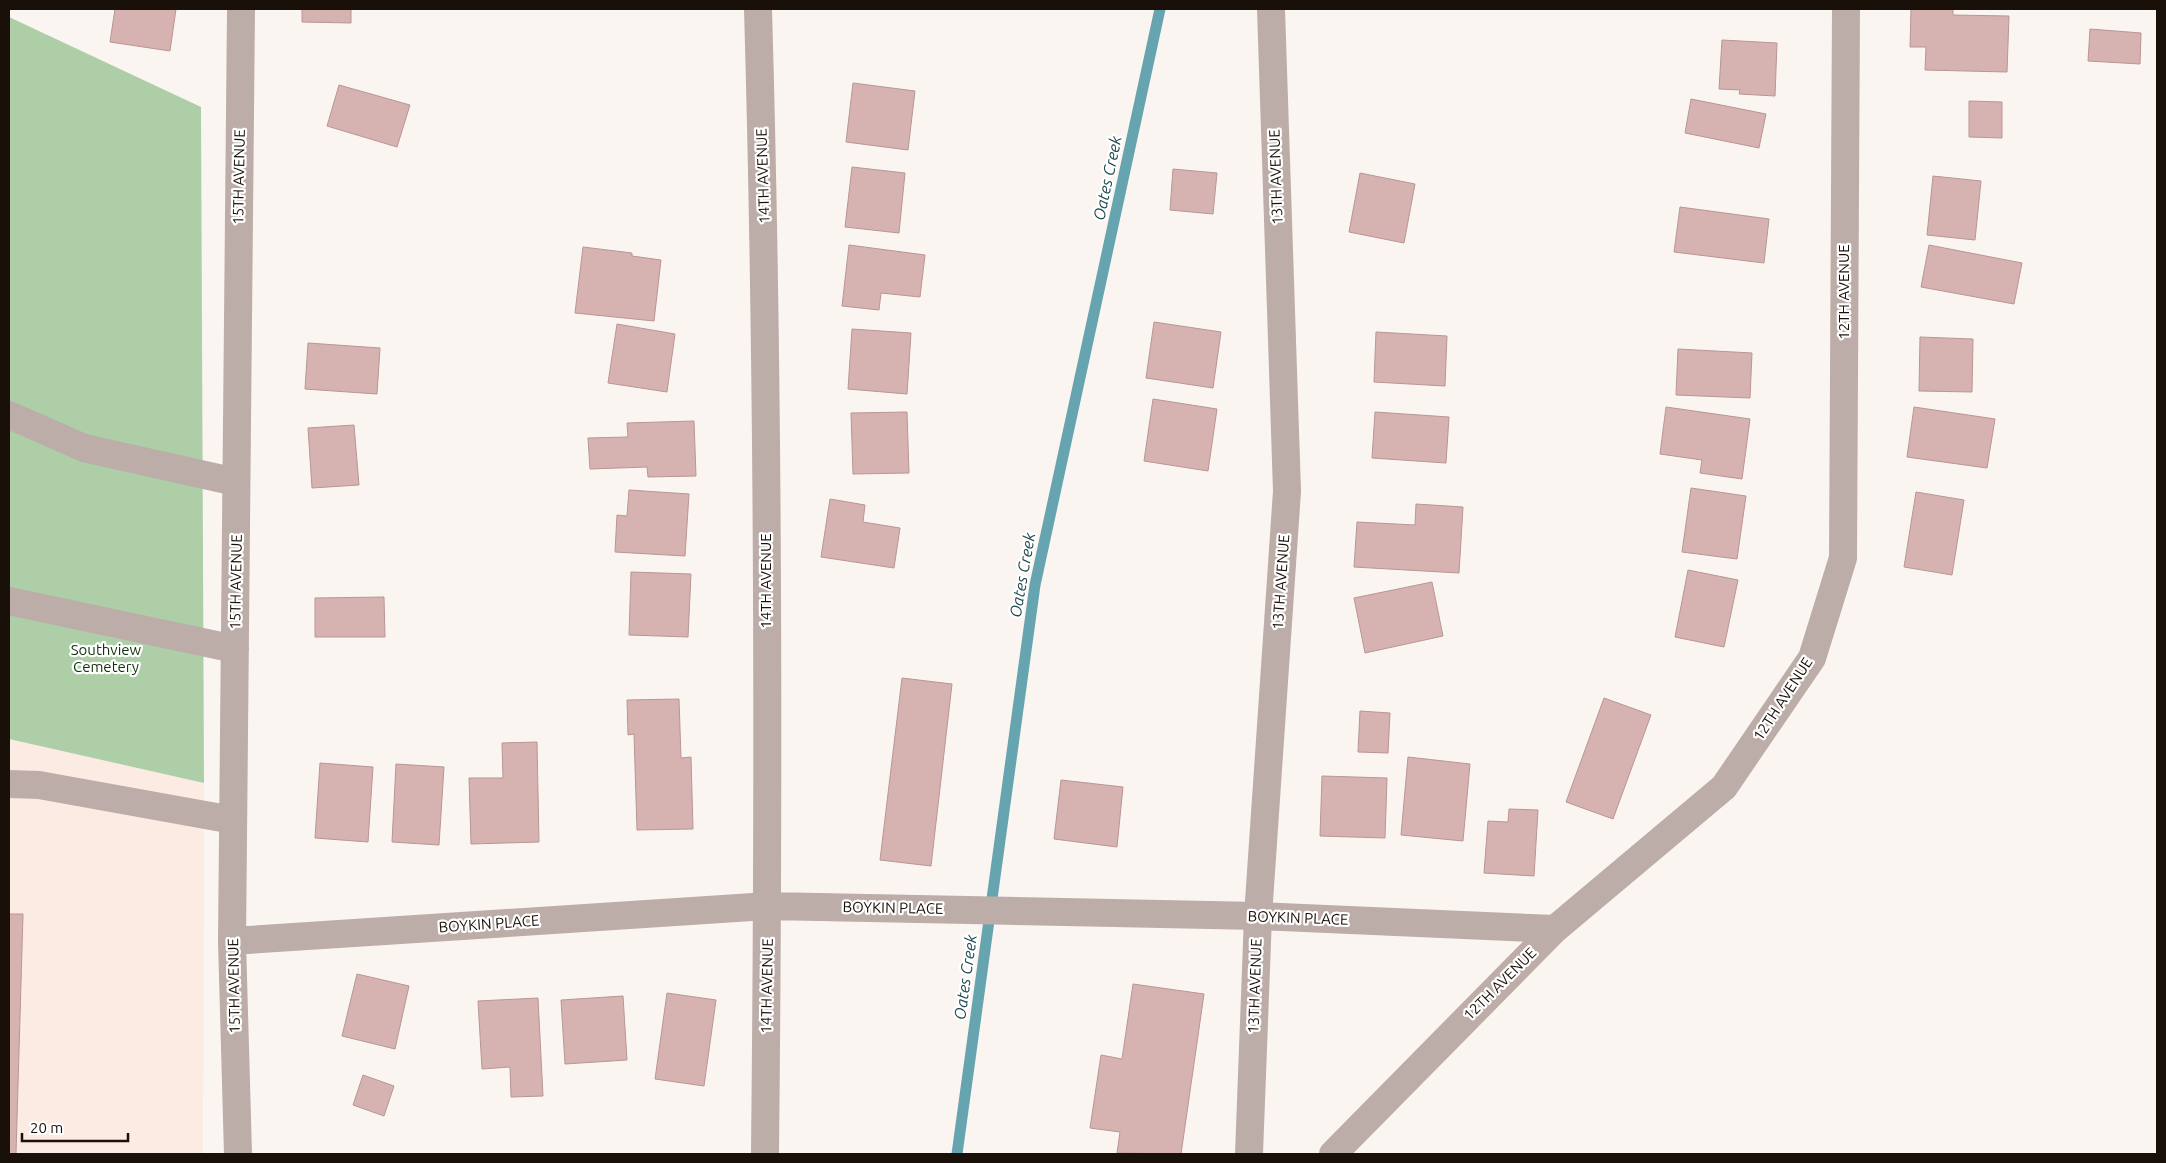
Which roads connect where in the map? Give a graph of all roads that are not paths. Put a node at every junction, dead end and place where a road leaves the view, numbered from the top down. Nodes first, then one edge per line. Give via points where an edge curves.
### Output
1 (241, 9) edge
2 (758, 9) edge
3 (1271, 9) edge
4 (1846, 9) edge
5 (9, 415) edge
6 (236, 482) junction
7 (9, 601) edge
8 (235, 650) junction
9 (9, 784) edge
10 (233, 820) junction
11 (768, 906) junction
12 (1258, 916) junction
13 (1555, 929) junction
14 (232, 941) junction
15 (238, 1154) edge
16 (765, 1154) edge
17 (1248, 1154) edge
18 (1333, 1154) edge

1 - 6 street, 15TH AVENUE
2 - 11 street, 14TH AVENUE via 765,258
3 - 12 street, 13TH AVENUE via 1287,491
4 - 13 street, 12TH AVENUE via 1843,558 1812,658 1724,787
5 - 6 street via 84,448
6 - 8 street, 15TH AVENUE
7 - 8 street
8 - 10 street, 15TH AVENUE
9 - 10 street via 39,785
10 - 14 street, 15TH AVENUE
11 - 12 street, BOYKIN PLACE
11 - 14 street, BOYKIN PLACE
11 - 16 street, 14TH AVENUE
12 - 13 street, BOYKIN PLACE
12 - 17 street, 13TH AVENUE
13 - 18 street, 12TH AVENUE
14 - 15 street, 15TH AVENUE

